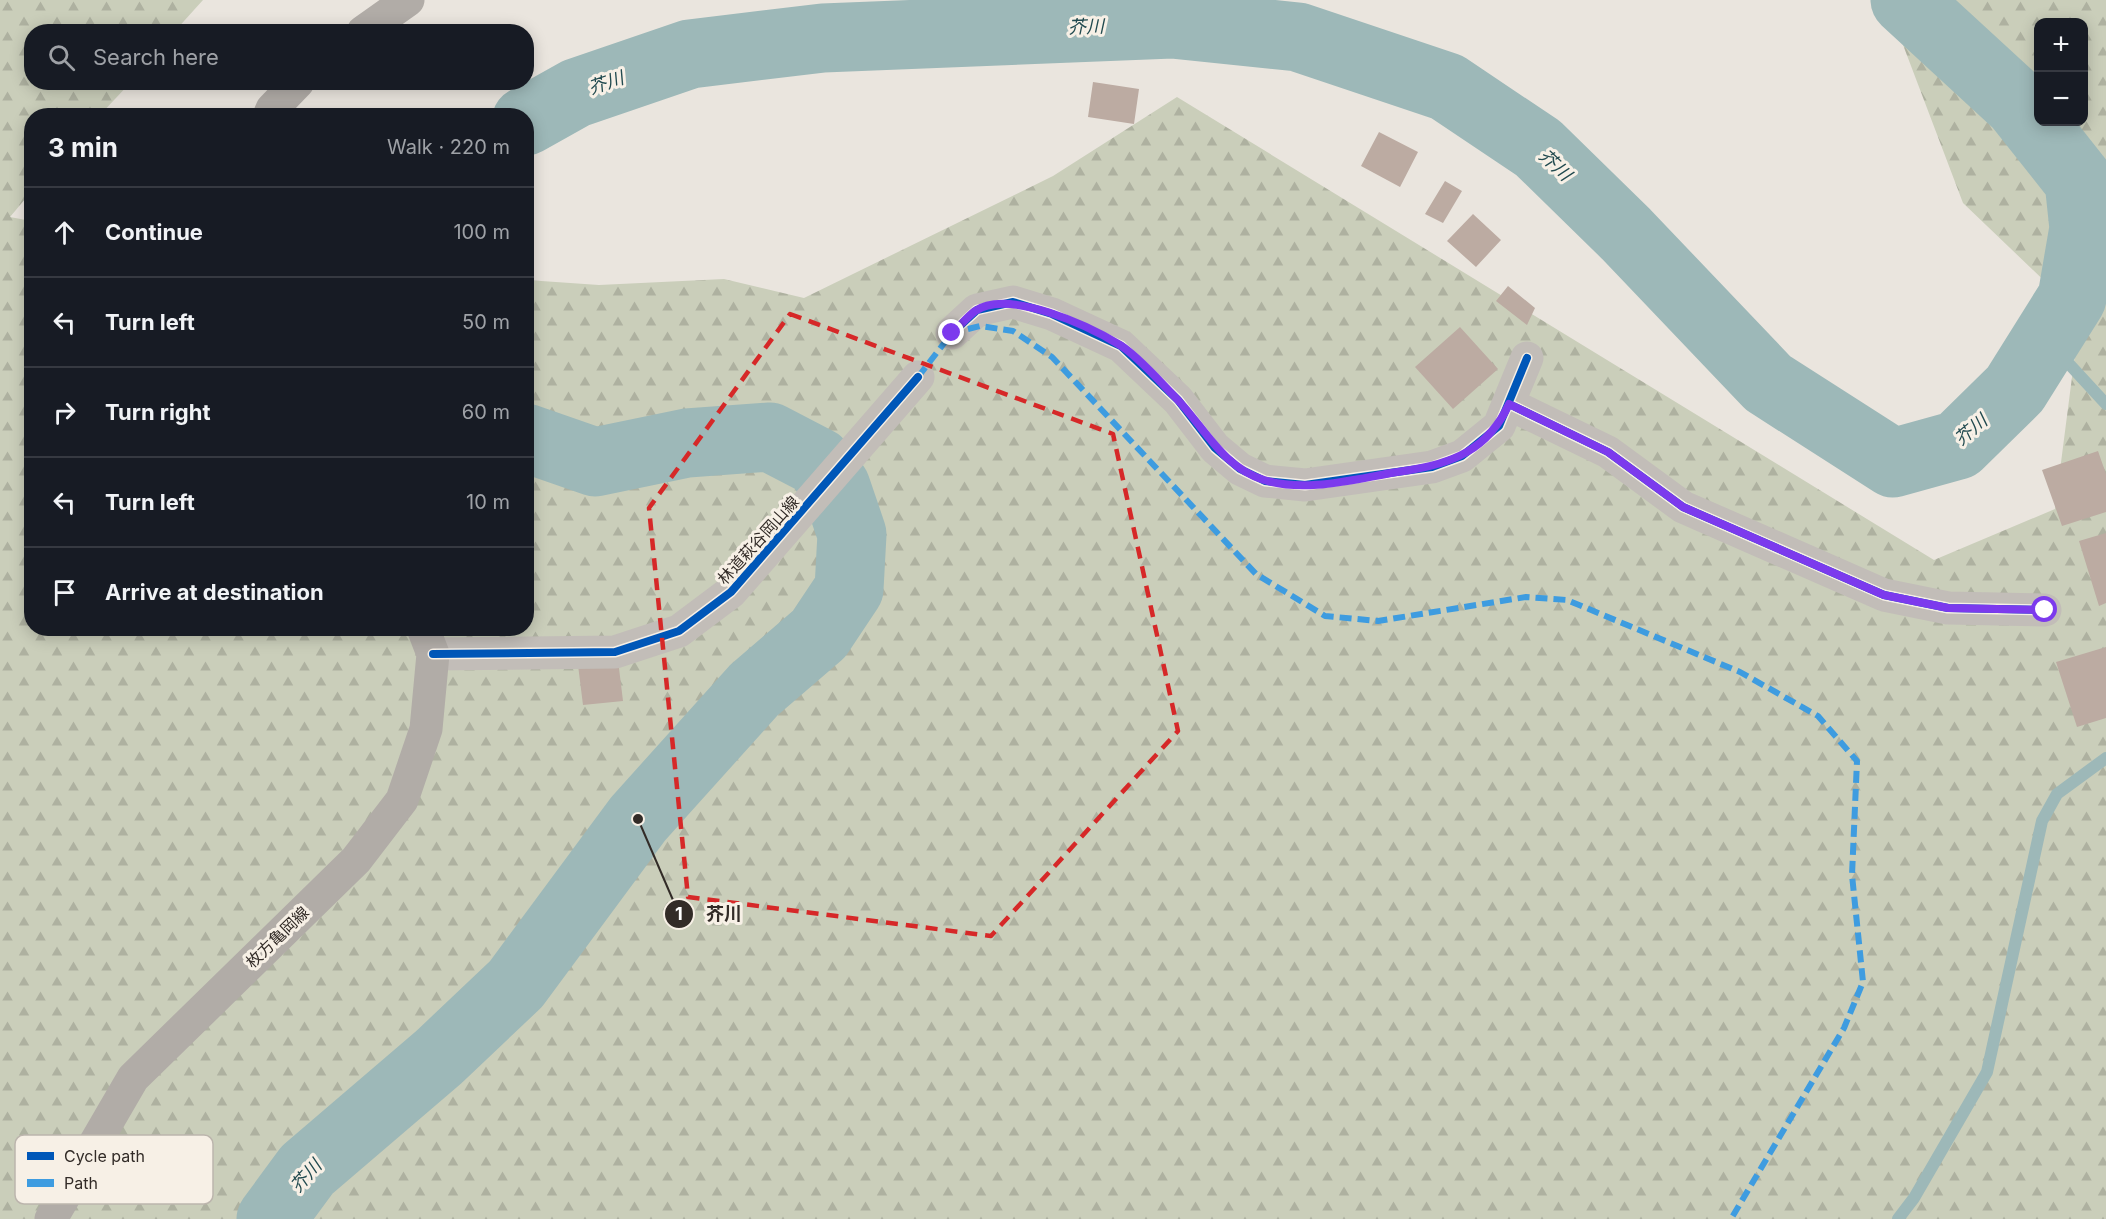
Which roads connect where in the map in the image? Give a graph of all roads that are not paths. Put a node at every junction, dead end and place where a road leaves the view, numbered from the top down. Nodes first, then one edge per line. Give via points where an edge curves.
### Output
1 (408, 0) edge
2 (374, 24) edge
3 (290, 90) edge
4 (273, 108) edge
5 (952, 333) dead end
6 (1527, 358) dead end
7 (918, 377) dead end
8 (1509, 404) junction
9 (2045, 610) dead end
10 (428, 641) edge
11 (100, 1135) edge
12 (60, 1204) edge
13 (51, 1219) edge

1 - 2 main road
3 - 4 main road
5 - 8 street via 976,310 1013,302 1052,314 1122,346 1178,400 1215,448 1240,469 1265,481 1305,485 1432,467 1462,456 1499,426
6 - 8 street
7 - 10 street, 林道萩谷岡山線 via 731,592 679,631 615,652
8 - 9 street via 1608,452 1683,507 1884,595 1948,608
10 - 11 main road, 枚方亀岡線 via 426,729 402,800 356,860 133,1078
12 - 13 main road, 枚方亀岡線

